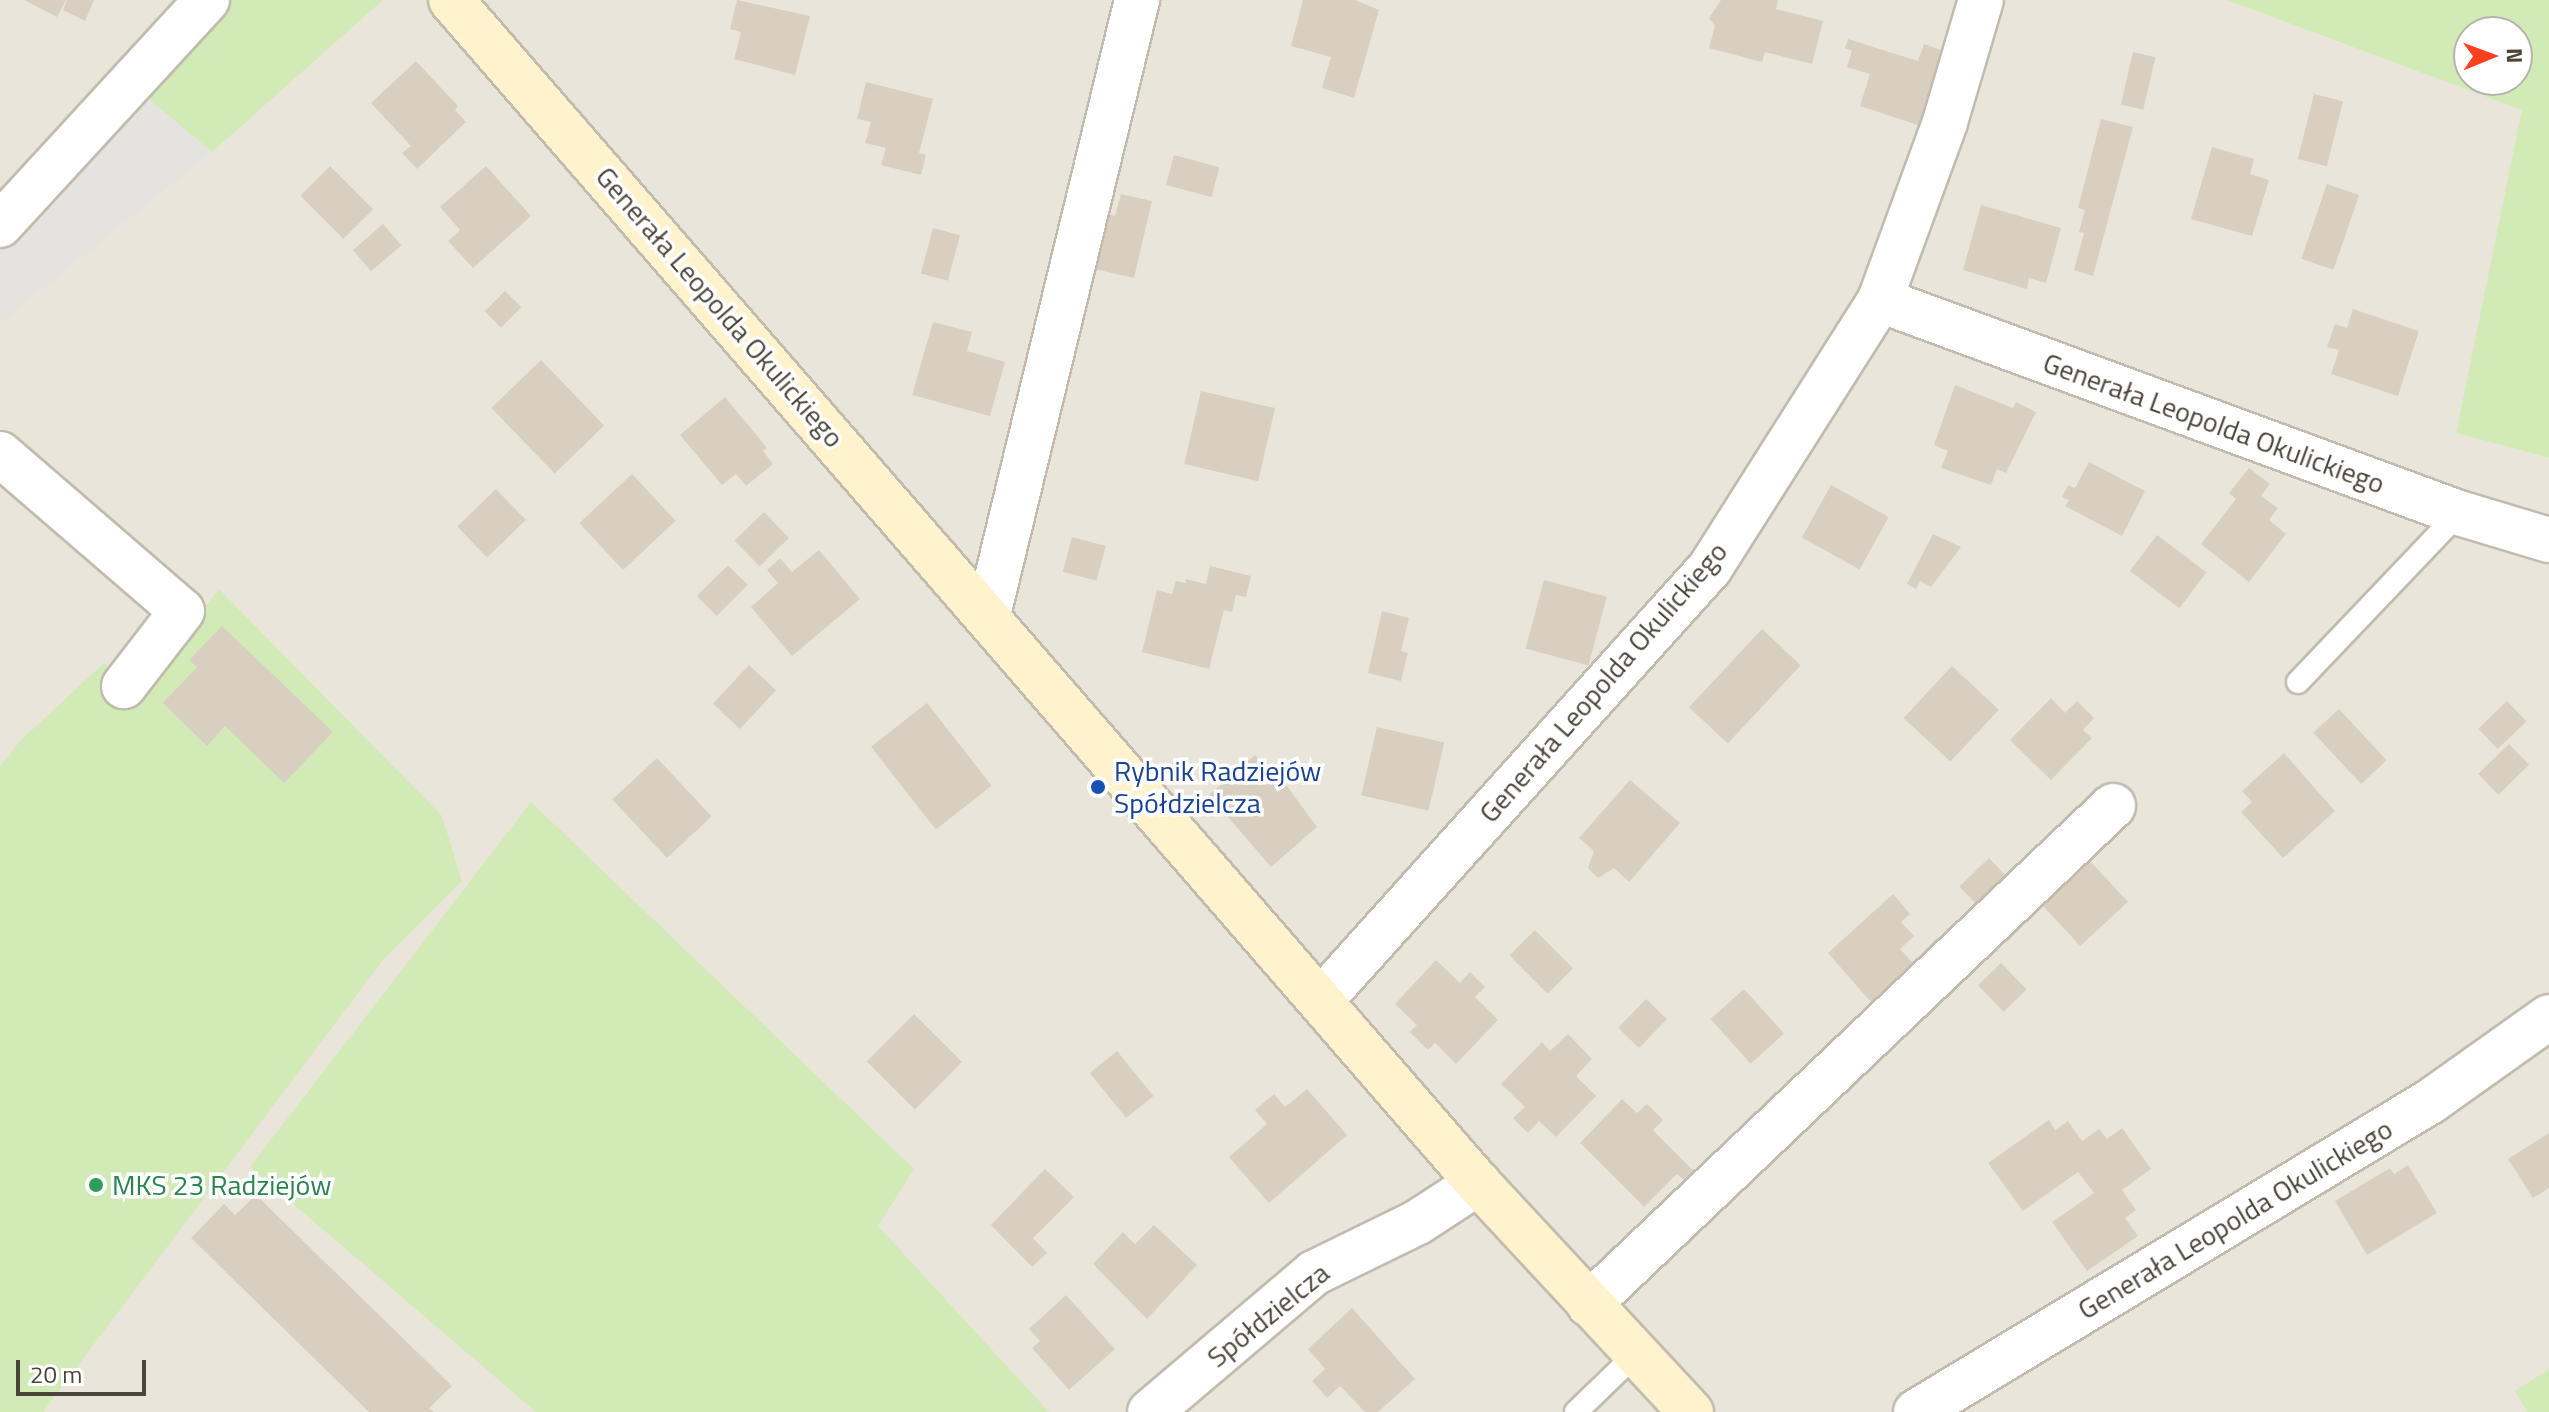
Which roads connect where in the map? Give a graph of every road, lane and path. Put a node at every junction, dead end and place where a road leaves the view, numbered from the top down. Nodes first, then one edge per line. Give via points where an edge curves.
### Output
1 (207, 0) edge
2 (451, 0) edge
3 (1137, 0) edge
4 (1981, 0) edge
5 (0, 225) edge
6 (1880, 300) junction
7 (0, 454) edge
8 (2459, 513) junction
9 (2549, 540) edge
10 (988, 615) junction
11 (2298, 682) dead end
12 (124, 686) dead end
13 (2113, 806) dead end
14 (1321, 1000) junction
15 (2549, 1017) edge
16 (1478, 1183) junction
17 (1589, 1304) junction
18 (1636, 1354) junction
19 (1150, 1412) edge
20 (1576, 1412) edge
21 (1691, 1412) edge
22 (1916, 1412) edge

1 - 5 street
2 - 10 street, Generała Leopolda Okulickiego
3 - 10 street
4 - 6 street, Generała Leopolda Okulickiego via 1945,122
6 - 8 street, Generała Leopolda Okulickiego
6 - 14 street, Generała Leopolda Okulickiego via 1710,568
7 - 12 street via 182,611
8 - 9 street, Generała Leopolda Okulickiego
8 - 11 lane
10 - 14 street, Generała Leopolda Okulickiego
13 - 17 street
14 - 16 street, Generała Leopolda Okulickiego
15 - 22 street, Generała Leopolda Okulickiego via 2431,1101
16 - 17 street, Generała Leopolda Okulickiego
16 - 19 street, Spółdzielcza via 1418,1222 1314,1273
17 - 18 street, Generała Leopolda Okulickiego
18 - 20 lane
18 - 21 street, Generała Leopolda Okulickiego

